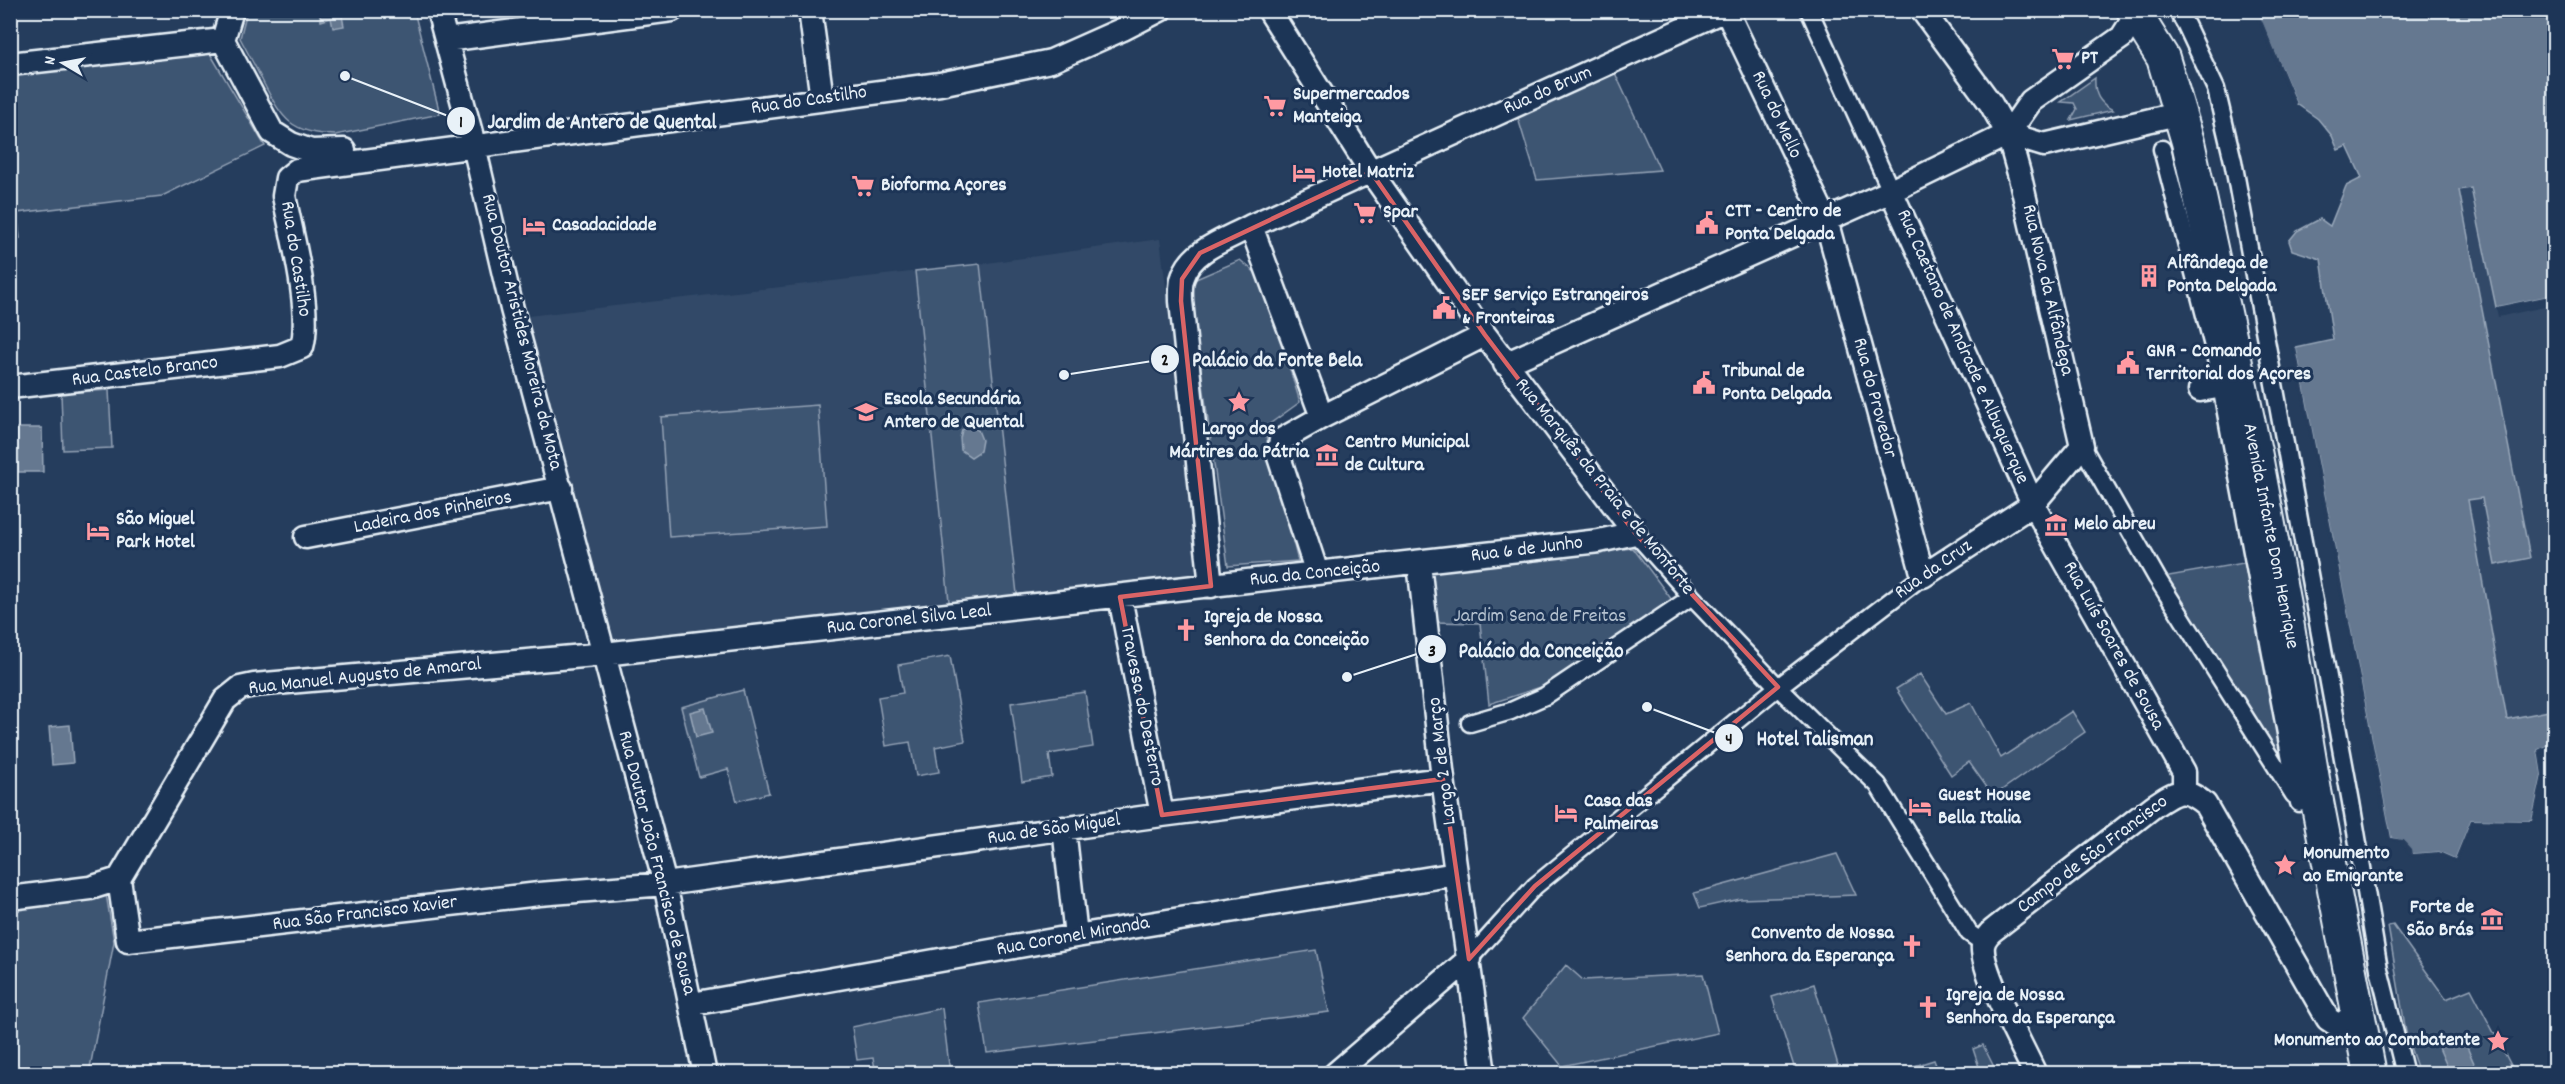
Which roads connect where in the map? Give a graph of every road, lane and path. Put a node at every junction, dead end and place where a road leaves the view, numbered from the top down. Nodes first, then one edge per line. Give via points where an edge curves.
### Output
1 (232, 10) edge
2 (438, 10) edge
3 (672, 10) edge
4 (810, 10) edge
5 (1160, 10) edge
6 (1726, 10) edge
7 (1809, 10) edge
8 (1922, 10) edge
9 (2177, 10) edge
10 (1271, 11) edge
11 (2135, 13) edge
12 (223, 40) junction
13 (446, 40) junction
14 (10, 64) edge
15 (822, 99) junction
16 (2181, 113) junction
17 (2008, 134) junction
18 (472, 140) junction
19 (2162, 149) dead end
20 (1371, 172) junction
21 (1891, 191) junction
22 (1826, 220) junction
23 (1251, 226) junction
24 (1485, 335) junction
25 (280, 356) joint
26 (1505, 364) junction
27 (10, 387) edge
28 (2221, 387) junction
29 (1322, 417) junction
30 (2082, 446) junction
31 (561, 488) junction
32 (2033, 504) junction
33 (1635, 533) junction
34 (306, 537) dead end
35 (1419, 563) junction
36 (1317, 573) junction
37 (1923, 576) junction
38 (1211, 586) junction
39 (1120, 597) junction
40 (1692, 597) junction
41 (605, 654) junction
42 (1778, 687) junction
43 (1470, 723) dead end
44 (1443, 779) junction
45 (2184, 791) junction
46 (1162, 815) junction
47 (1064, 828) junction
48 (1456, 874) junction
49 (118, 879) junction
50 (664, 884) junction
51 (10, 898) edge
52 (1076, 936) junction
53 (1983, 943) junction
54 (1469, 959) junction
55 (2355, 1002) junction
56 (692, 1004) junction
57 (705, 1074) edge
58 (1335, 1074) edge
59 (1484, 1074) edge
60 (2035, 1074) edge
61 (2370, 1074) edge
62 (2405, 1074) edge

1 - 12 street
2 - 13 street, Rua Doutor Aristides Moreira da Mota
3 - 13 street
4 - 15 street
5 - 15 street, Rua do Castilho via 1051,61 940,84
6 - 20 street, Rua do Brum
6 - 22 street, Rua do Mello
7 - 21 street
8 - 17 street, Rua Nova da Alfândega
9 - 62 street, Avenida Infante Dom Henrique via 2216,89 2233,161 2379,969
10 - 20 street, Rua Marquês da Praia e de Monforte
11 - 16 main road, Avenida Infante Dom Henrique via 2163,58
11 - 17 street via 2122,37 2031,101
12 - 14 street
12 - 18 street via 272,132 291,144 311,151 332,152
13 - 18 street, Rua Doutor Aristides Moreira da Mota
15 - 18 street, Rua do Castilho
16 - 17 street via 2044,145
16 - 28 main road, Avenida Infante Dom Henrique
17 - 21 street
17 - 30 street, Rua Nova da Alfândega
18 - 25 street, Rua do Castilho via 297,170 287,178 284,196 306,332 302,347
18 - 31 street, Rua Doutor Aristides Moreira da Mota via 512,309
19 - 28 street, Avenida Infante Dom Henrique
20 - 23 street, Rua do Brum
20 - 24 street, Rua Marquês da Praia e de Monforte
21 - 22 street
21 - 32 street, Rua Caetano de Andrade e Albuquerque
22 - 26 street
22 - 37 street, Rua do Provedor
23 - 29 street
23 - 38 street, Rua do Brum via 1200,253 1182,279 1181,301
24 - 26 street, Rua Marquês da Praia e de Monforte
24 - 29 street
25 - 27 street, Rua Castelo Branco
26 - 33 street, Rua Marquês da Praia e de Monforte
28 - 30 street, Avenida Infante Dom Henrique via 2299,803 2157,578
28 - 55 main road, Avenida Infante Dom Henrique via 2285,610
29 - 36 street via 1281,440 1278,454
30 - 32 street, Rua da Cruz
31 - 34 street, Ladeira dos Pinheiros
31 - 41 street, Rua Doutor Aristides Moreira da Mota
32 - 37 street, Rua da Cruz
32 - 45 street, Rua Luís Soares de Sousa via 2184,772
33 - 35 street, Rua 6 de Junho
33 - 40 street, Rua Marquês da Praia e de Monforte
35 - 36 street, Rua da Conceição
35 - 44 street, Largo 2 de Março
36 - 38 street, Rua da Conceição
37 - 42 street, Rua da Cruz
38 - 39 street, Rua Coronel Silva Leal
39 - 41 street, Rua Coronel Silva Leal
39 - 46 street, Travessa do Desterro
40 - 42 street, Rua Marquês da Praia e de Monforte
40 - 43 street via 1545,696
41 - 49 street, Rua Manuel Augusto de Amaral via 240,688 225,700
41 - 50 street, Rua Doutor João Francisco de Sousa
42 - 53 street, Rua Marquês da Praia e de Monforte via 1878,785 1969,933
42 - 54 street, Rua da Cruz via 1535,886
44 - 46 street, Rua de São Miguel
44 - 48 street, Largo 2 de Março
45 - 53 street, Campo de São Francisco via 2169,795 1996,927
45 - 55 street, Campo de São Francisco via 2205,804 2328,1019 2343,1024
46 - 47 street, Rua de São Miguel
47 - 50 street, Rua de São Miguel
47 - 52 street
48 - 52 street, Rua Coronel Miranda
48 - 54 street, Largo 2 de Março
49 - 50 street, Rua São Francisco Xavier via 128,941 539,894
49 - 51 street via 90,888
50 - 56 street, Rua Doutor João Francisco de Sousa
52 - 56 street, Rua Coronel Miranda
53 - 60 street via 1985,969
54 - 58 street
54 - 59 street, Largo 2 de Março
55 - 61 main road, Avenida Infante Dom Henrique
56 - 57 street, Rua Doutor João Francisco de Sousa

